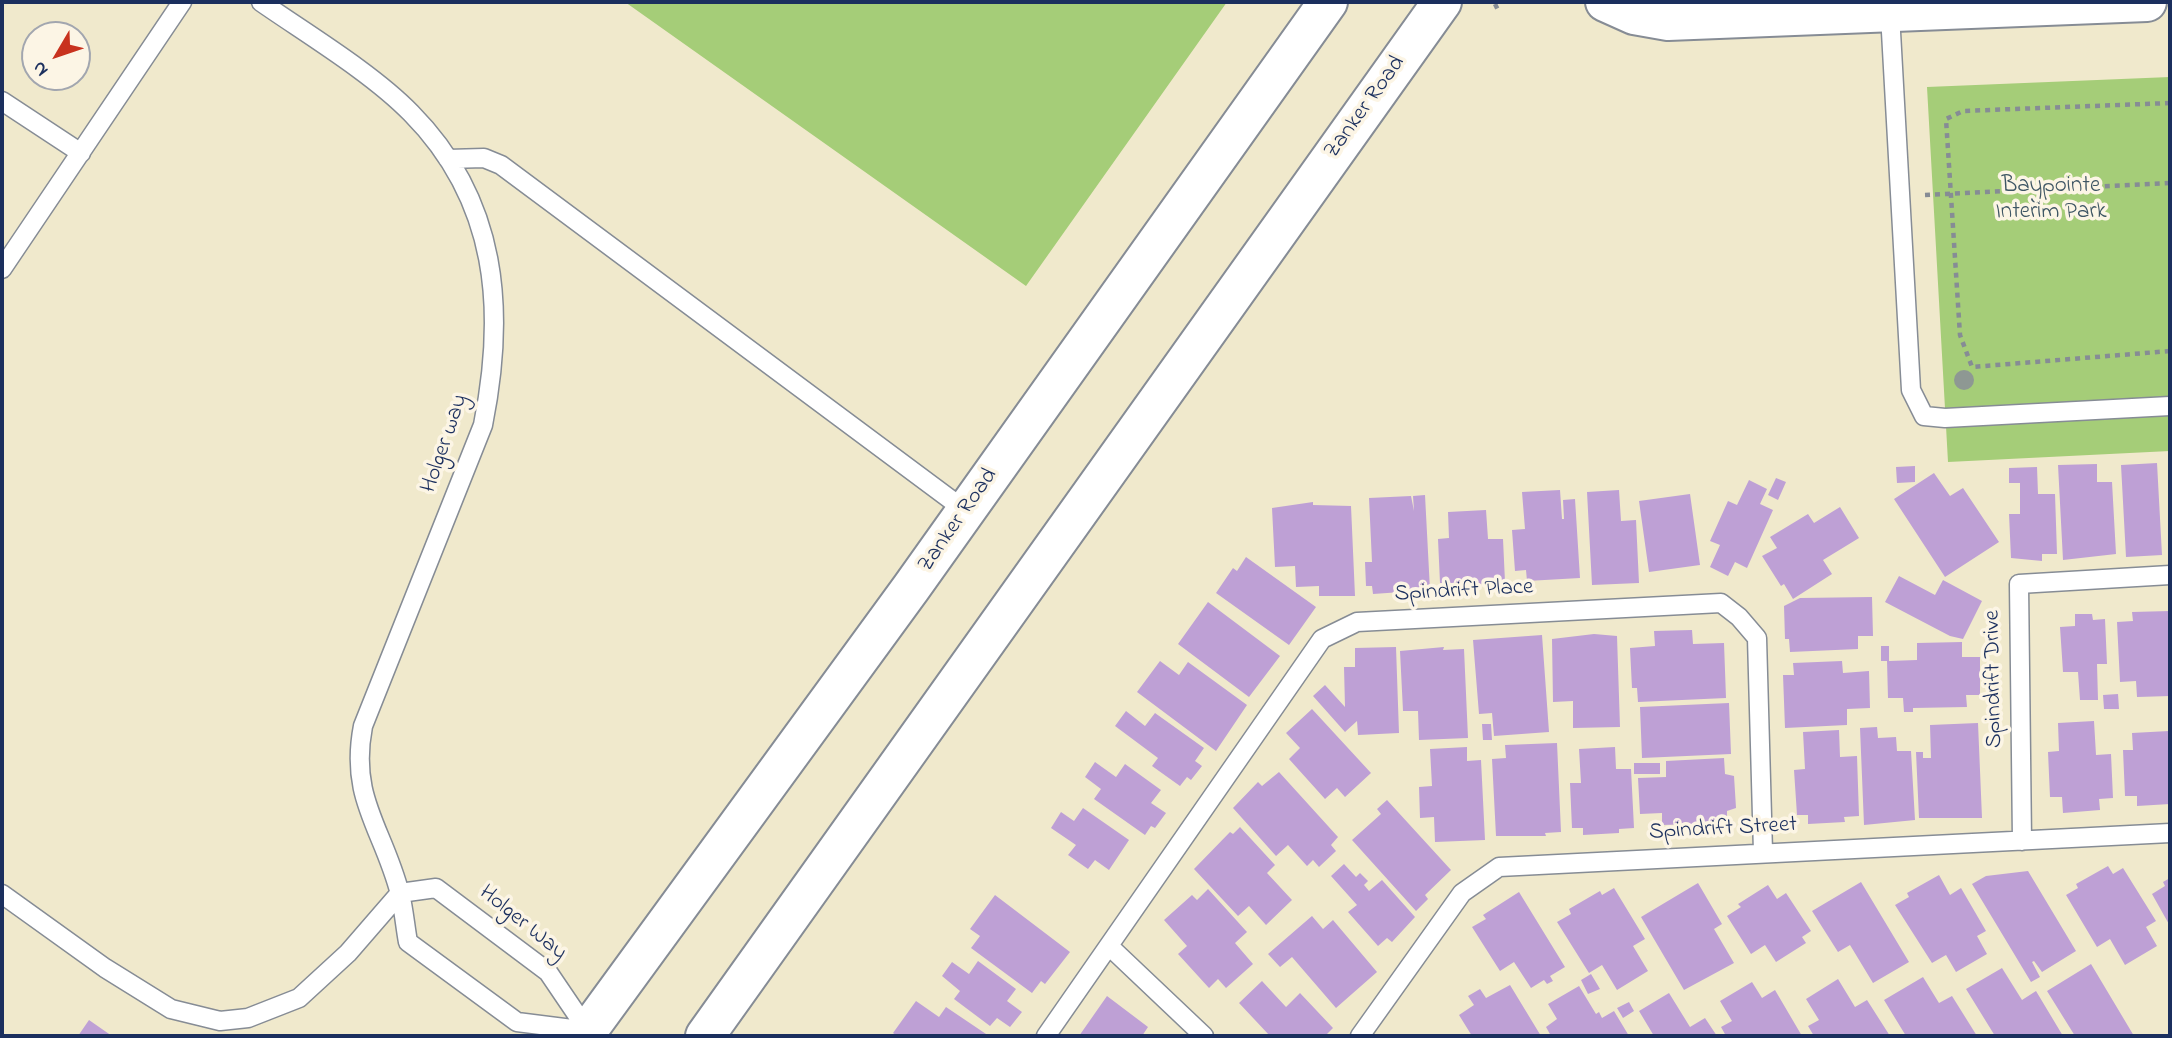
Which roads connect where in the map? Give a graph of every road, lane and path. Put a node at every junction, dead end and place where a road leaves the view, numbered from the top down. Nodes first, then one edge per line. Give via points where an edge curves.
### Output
1 (182, 2) edge
2 (261, 2) edge
3 (1328, 2) edge
4 (1442, 2) edge
5 (1605, 2) edge
6 (2147, 2) edge
7 (1495, 4) dead end
8 (1499, 10) dead end
9 (1890, 14) junction
10 (2, 101) edge
11 (2170, 103) edge
12 (81, 152) junction
13 (448, 159) junction
14 (2170, 183) edge
15 (1953, 193) junction
16 (1900, 198) junction
17 (2, 269) edge
18 (2170, 352) edge
19 (2170, 406) edge
20 (966, 511) junction
21 (2170, 575) edge
22 (2170, 833) edge
23 (2022, 841) junction
24 (1763, 852) junction
25 (400, 893) junction
26 (2, 894) edge
27 (1109, 946) junction
28 (586, 1034) edge
29 (705, 1036) edge
30 (1046, 1036) edge
31 (1204, 1036) edge
32 (1360, 1036) edge

1 - 12 lane
2 - 13 lane, Holger way via 410,111
3 - 20 main road, Zanker Road
4 - 29 main road, Zanker Road
5 - 9 main road via 1633,15 1668,21
6 - 9 main road
7 - 8 path
9 - 16 lane
10 - 12 lane
11 - 15 path via 1963,111 1946,119
12 - 17 lane
13 - 20 lane via 484,158 501,165
13 - 25 lane, Holger way via 482,229 493,277 494,363 483,425 363,726 358,755 360,785
14 - 15 path
15 - 16 path
15 - 18 path via 1960,335 1972,367
16 - 19 lane via 1911,390 1924,416
20 - 28 main road, Zanker Road
21 - 23 lane, Spindrift Drive via 2019,584
22 - 23 lane, Spindrift Street
23 - 24 lane, Spindrift Street
24 - 27 lane, Spindrift Place via 1757,638 1721,603 1357,622 1322,639
24 - 32 lane, Spindrift Street via 1499,867 1462,893
25 - 26 lane via 348,953 299,998 248,1018 220,1021 171,1009
25 - 28 lane, Holger Way via 436,888 548,972
25 - 28 lane via 408,942 517,1022
27 - 30 lane, Spindrift Place
27 - 31 lane

